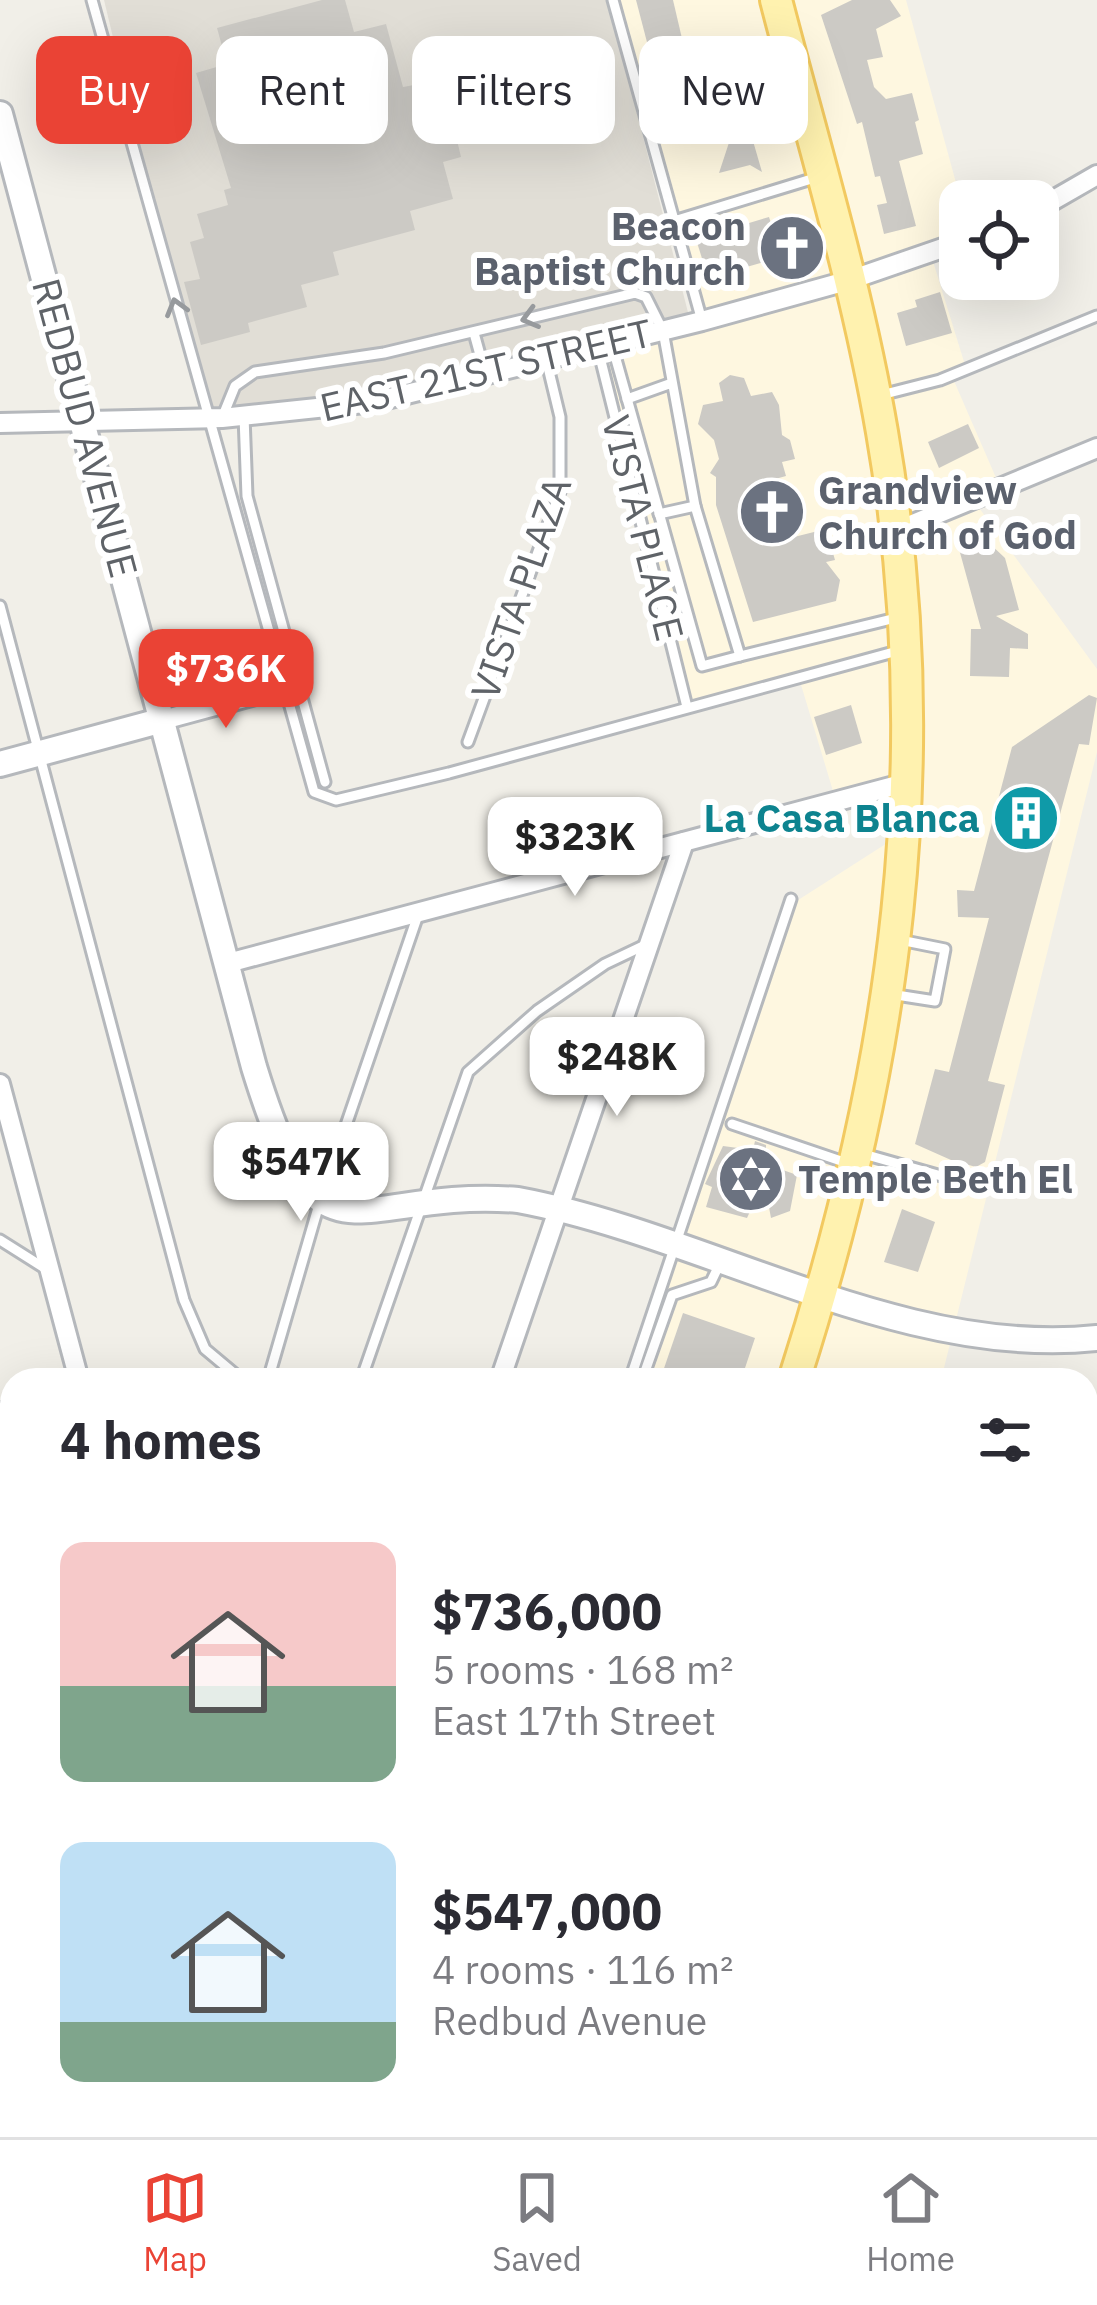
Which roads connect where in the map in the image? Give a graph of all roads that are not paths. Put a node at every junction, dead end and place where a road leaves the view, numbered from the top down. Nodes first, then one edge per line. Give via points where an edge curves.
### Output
1 (92, 0) edge
2 (613, 0) edge
3 (776, 0) edge
4 (0, 114) edge
5 (822, 176) junction
6 (1097, 176) edge
7 (1059, 197) edge
8 (674, 220) junction
9 (939, 249) edge
10 (850, 280) junction
11 (1097, 316) edge
12 (702, 321) junction
13 (663, 331) junction
14 (473, 334) junction
15 (605, 347) junction
16 (547, 363) junction
17 (486, 378) junction
18 (669, 384) junction
19 (875, 397) junction
20 (627, 399) junction
21 (244, 416) junction
22 (216, 418) junction
23 (83, 422) junction
24 (0, 423) edge
25 (1097, 448) edge
26 (695, 506) junction
27 (659, 514) junction
28 (896, 531) junction
29 (0, 606) edge
30 (904, 616) junction
31 (906, 648) junction
32 (740, 656) junction
33 (274, 690) dead end
34 (688, 707) junction
35 (164, 720) junction
36 (468, 742) dead end
37 (39, 754) junction
38 (0, 764) edge
39 (326, 782) dead end
40 (909, 782) junction
41 (685, 842) junction
42 (791, 899) dead end
43 (419, 912) junction
44 (896, 940) junction
45 (650, 943) junction
46 (228, 962) junction
47 (890, 994) junction
48 (0, 1084) edge
49 (733, 1124) dead end
50 (859, 1160) junction
51 (959, 1181) dead end
52 (320, 1201) junction
53 (425, 1205) junction
54 (556, 1207) junction
55 (0, 1240) edge
56 (675, 1246) junction
57 (721, 1261) junction
58 (50, 1270) junction
59 (821, 1294) junction
60 (1097, 1338) edge
61 (76, 1368) edge
62 (228, 1368) edge
63 (271, 1368) edge
64 (365, 1368) edge
65 (504, 1368) edge
66 (633, 1368) edge
67 (646, 1368) edge
68 (798, 1368) edge

22 -> 1 lane
2 - 8 lane
3 - 5 main road
4 - 23 street, REDBUD AVENUE
5 - 8 lane
5 - 10 main road
6 - 7 street
8 - 12 lane
9 - 10 street, EAST 21ST STREET
10 - 12 street, EAST 21ST STREET
10 - 19 main road
11 - 19 lane via 940,380
12 - 13 street, EAST 21ST STREET
13 -> 14 lane via 646,297 635,292
13 - 15 street, EAST 21ST STREET
13 - 18 lane
14 - 17 lane
14 - 22 lane via 254,372
15 - 16 street, EAST 21ST STREET
15 - 20 lane
15 - 34 lane, VISTA PLACE
16 - 17 street, EAST 21ST STREET
16 - 36 lane, VISTA PLAZA via 560,416 560,492
17 - 21 street, EAST 21ST STREET
18 - 20 lane
18 - 26 lane
19 - 28 main road
20 - 27 lane
21 - 22 street, EAST 21ST STREET
21 - 39 lane via 247,496
22 - 23 street, EAST 21ST STREET
22 - 34 lane via 314,793 336,800
23 - 24 street, EAST 21ST STREET
23 - 35 street, REDBUD AVENUE
25 - 28 street
26 - 27 lane
26 - 32 lane
27 - 32 lane via 702,666
28 - 30 main road
29 - 37 lane
30 - 31 main road
30 - 32 lane
31 - 34 lane
31 - 40 main road
33 - 35 street
35 - 37 street
35 - 46 street, REDBUD AVENUE
37 - 38 street
37 - 62 lane via 184,1300 205,1349
40 - 41 street
40 - 44 main road
41 - 43 street
41 - 45 street
42 - 56 lane
43 - 46 street
43 - 52 lane
44 - 47 main road
44 - 47 lane via 945,949 935,1000
45 - 53 lane via 604,964 484,1052 452,1110
45 - 54 street
46 - 52 street, REDBUD AVENUE via 274,1131 296,1177
47 - 50 main road
48 - 58 street
49 - 50 lane
50 - 51 lane
50 - 59 main road
52 - 53 street via 355,1213
52 - 63 lane
53 - 54 street via 488,1198
53 - 64 lane
54 - 56 street
54 - 65 street
55 - 58 lane
56 - 57 street
56 - 66 lane
57 - 59 street
57 - 67 lane via 711,1282 672,1294
58 - 61 street
59 - 60 street via 989,1335
59 - 68 main road

